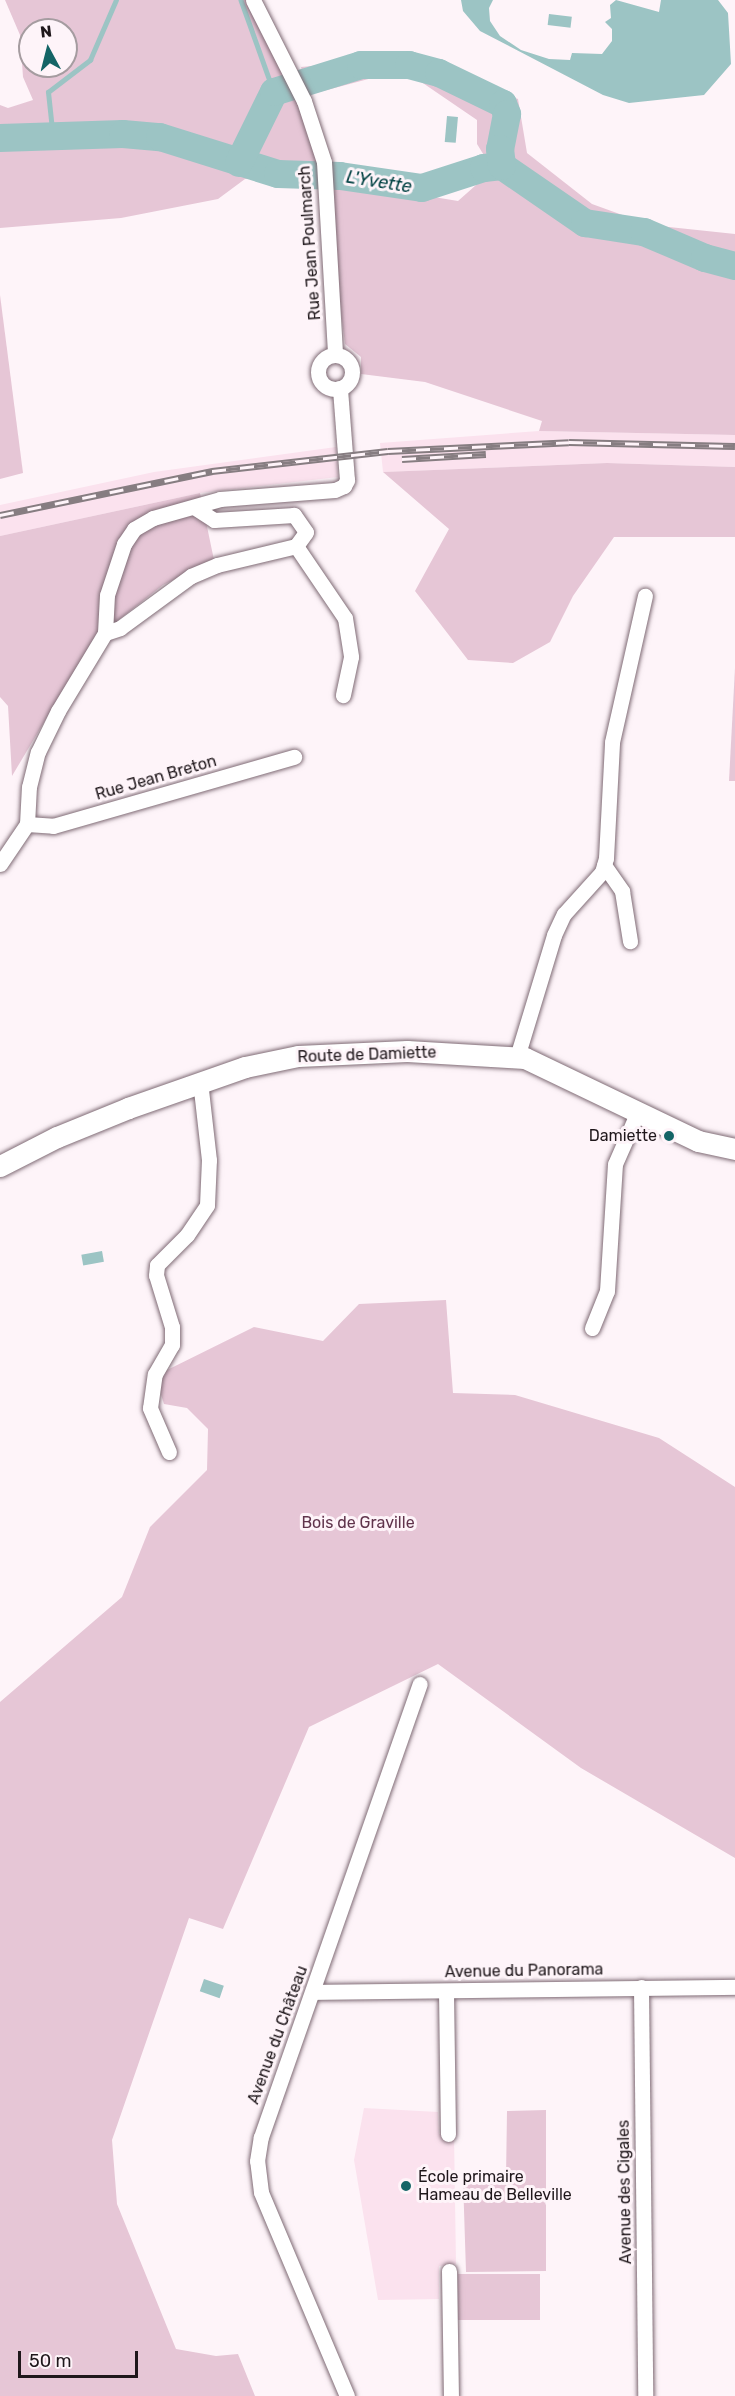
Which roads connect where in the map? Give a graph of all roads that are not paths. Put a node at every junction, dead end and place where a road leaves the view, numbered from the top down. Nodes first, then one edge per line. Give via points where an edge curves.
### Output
1 (253, 0) edge
2 (335, 355) junction
3 (340, 388) junction
4 (194, 507) junction
5 (296, 546) junction
6 (645, 596) dead end
7 (105, 633) junction
8 (343, 695) dead end
9 (294, 758) dead end
10 (27, 824) junction
11 (0, 864) edge
12 (604, 865) junction
13 (630, 942) dead end
14 (517, 1057) junction
15 (200, 1081) junction
16 (637, 1114) junction
17 (735, 1149) edge
18 (0, 1166) edge
19 (592, 1328) dead end
20 (169, 1452) dead end
21 (420, 1684) dead end
22 (642, 1987) junction
23 (735, 1988) edge
24 (446, 1991) junction
25 (313, 1992) junction
26 (448, 2134) dead end
27 (449, 2271) dead end
28 (347, 2396) edge
29 (451, 2396) edge
30 (645, 2396) edge

1 - 2 street, Rue Jean Poulmarch via 304,101 324,162
2 - 3 street via 345,358 352,371 349,382
2 - 3 street via 321,362 318,376 326,386
3 - 4 street via 347,480 344,486 220,499
4 - 5 street via 214,520 294,515 306,532
4 - 7 street via 153,518 134,529 124,544 107,596
5 - 7 street via 191,576 120,628
5 - 8 street via 345,618 351,657
6 - 12 street via 612,742
7 - 10 street via 38,752 29,787
9 - 10 street, Rue Jean Breton via 53,826
10 - 11 street
12 - 13 street via 622,891
12 - 14 street via 564,914
14 - 15 street, Route de Damiette via 407,1051 298,1056
14 - 16 street, Route de Damiette
15 - 18 street, Route de Damiette via 57,1137
15 - 20 street via 209,1160 207,1205 187,1235 158,1265 156,1275 172,1327 172,1345 155,1374 150,1408
16 - 17 street, Route de Damiette via 698,1141
16 - 19 street via 615,1164 607,1291
21 - 25 street, Avenue du Château
22 - 23 street, Avenue du Panorama
22 - 24 street, Avenue du Panorama
22 - 30 street, Avenue des Cigales
24 - 25 street, Avenue du Panorama
24 - 26 street
25 - 28 street, Avenue du Château via 261,2137 257,2161 261,2192
27 - 29 street

